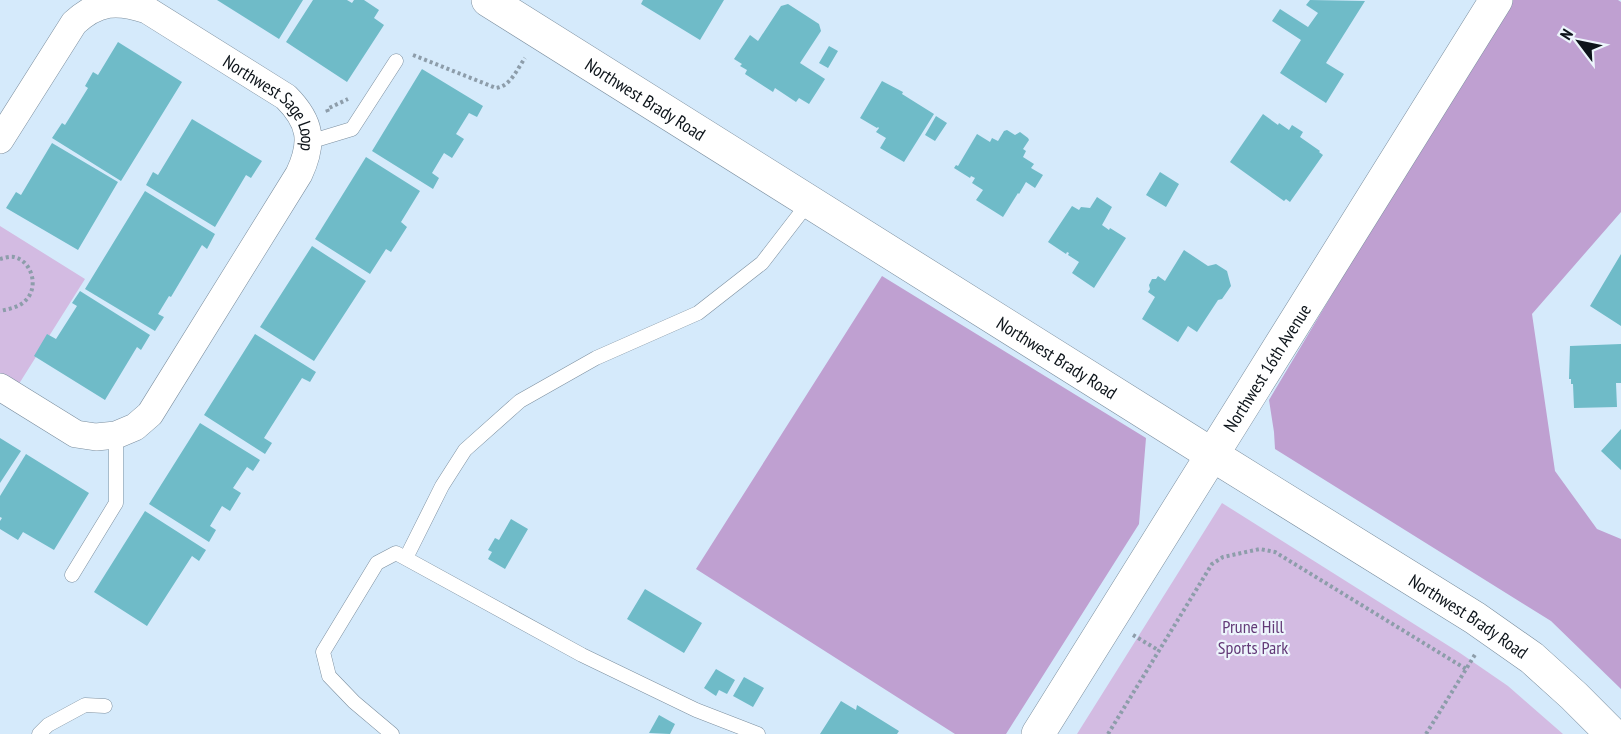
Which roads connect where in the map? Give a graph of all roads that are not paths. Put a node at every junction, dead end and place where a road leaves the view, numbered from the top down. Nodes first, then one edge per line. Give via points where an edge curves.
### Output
1 (488, 0) edge
2 (1496, 0) edge
3 (400, 57) road end
4 (307, 133) junction
5 (0, 140) edge
6 (810, 202) junction
7 (0, 387) edge
8 (116, 435) junction
9 (1211, 454) junction
10 (406, 558) junction
11 (72, 575) dead end
12 (105, 706) dead end
13 (39, 734) edge
14 (393, 734) edge
15 (758, 734) edge
16 (1038, 734) edge
17 (1612, 734) edge

1 - 6 main road, Northwest Brady Road
2 - 9 main road, Northwest 16th Avenue
3 - 4 lane via 352,129
4 - 5 street, Northwest Sage Loop via 298,110 286,97 147,10 116,2 100,5 74,23
4 - 8 street, Northwest Sage Loop via 306,159 299,174 150,414 135,427
6 - 9 main road, Northwest Brady Road
6 - 10 lane via 762,263 698,314 596,358 520,400 465,450
7 - 8 street via 76,434
8 - 11 lane via 116,502
9 - 16 main road, Northwest 16th Avenue
9 - 17 main road, Northwest Brady Road via 1533,658
10 - 14 lane via 396,553 377,563 323,652 329,676
10 - 15 lane via 582,655 696,710
12 - 13 lane via 85,705

